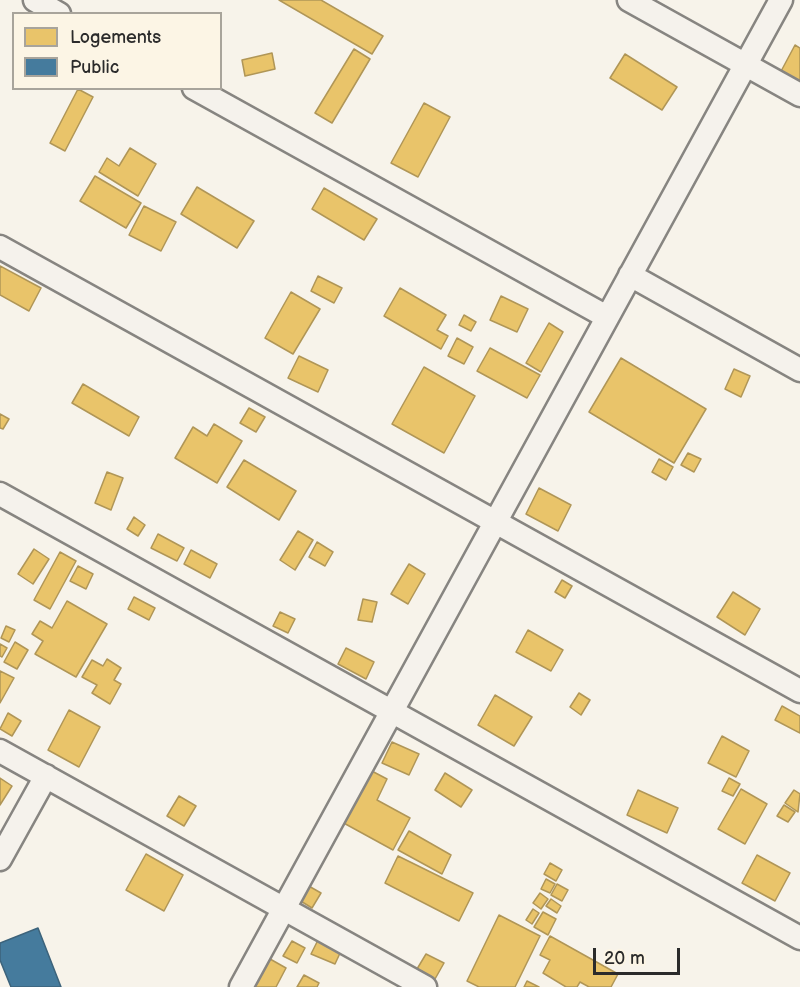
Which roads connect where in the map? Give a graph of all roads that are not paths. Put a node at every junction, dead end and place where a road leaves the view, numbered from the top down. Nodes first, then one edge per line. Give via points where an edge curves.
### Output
1 (35, 0) edge
2 (629, 0) edge
3 (781, 0) edge
4 (56, 12) edge
5 (745, 65) junction
6 (198, 90) edge
7 (800, 95) edge
8 (0, 247) edge
9 (630, 275) junction
10 (607, 318) junction
11 (800, 370) edge
12 (0, 494) edge
13 (495, 522) junction
14 (800, 691) edge
15 (392, 711) junction
16 (0, 751) edge
17 (46, 776) junction
18 (0, 860) edge
19 (284, 908) junction
20 (800, 938) edge
21 (241, 987) edge
22 (425, 987) edge

1 - 4 street
2 - 5 street
3 - 5 street
5 - 7 street
5 - 9 street
6 - 10 street
8 - 13 street
9 - 10 street
9 - 11 street
10 - 13 street
12 - 15 street
13 - 14 street
13 - 15 street
15 - 19 street
15 - 20 street
16 - 17 street
17 - 18 street
17 - 19 street
19 - 21 street
19 - 22 street

